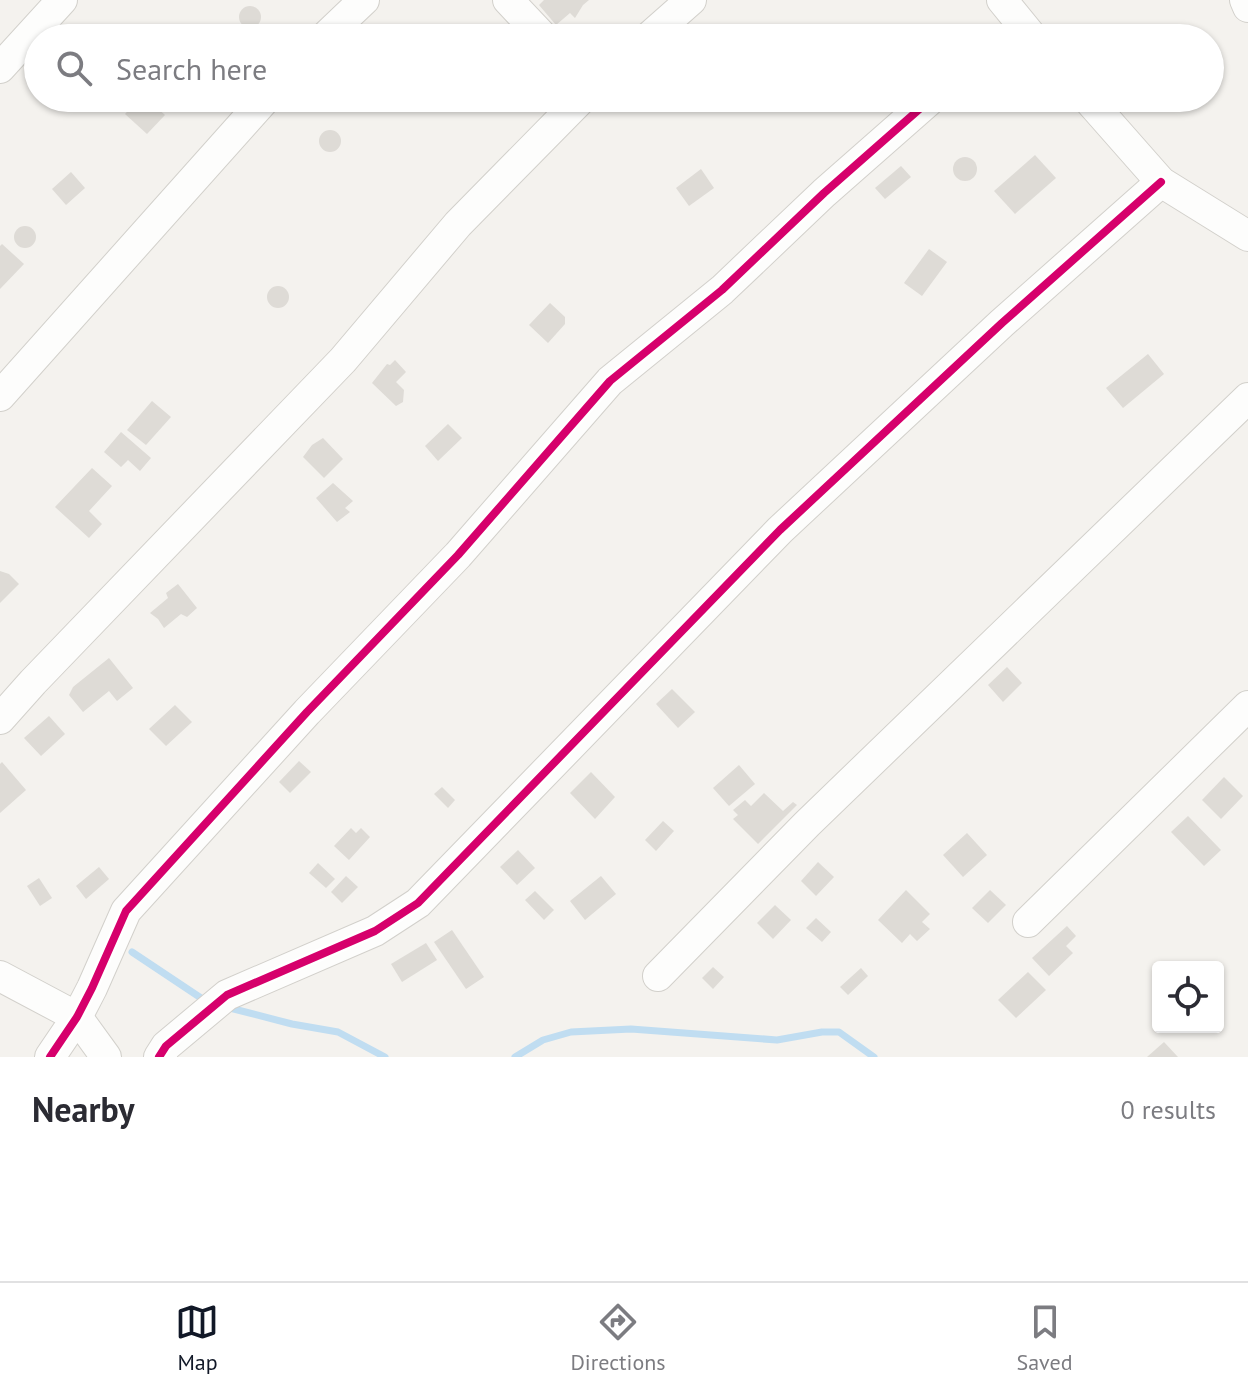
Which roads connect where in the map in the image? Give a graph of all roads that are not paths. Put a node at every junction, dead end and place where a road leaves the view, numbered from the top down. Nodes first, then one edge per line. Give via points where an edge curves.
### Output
1 (62, 0) edge
2 (364, 0) edge
3 (508, 0) edge
4 (691, 0) edge
5 (1245, 0) edge
6 (1248, 7) edge
7 (40, 24) edge
8 (339, 24) edge
9 (531, 24) edge
10 (664, 24) edge
11 (24, 42) edge
12 (0, 68) edge
13 (254, 112) edge
14 (568, 112) edge
15 (916, 112) edge
16 (1099, 112) edge
17 (1161, 182) junction
18 (1241, 224) edge
19 (0, 396) edge
20 (1248, 398) edge
21 (1248, 706) edge
22 (0, 719) edge
23 (1028, 922) dead end
24 (0, 976) edge
25 (658, 976) dead end
26 (77, 1017) junction
27 (50, 1057) edge
28 (106, 1057) edge
29 (159, 1057) edge

1 - 7 street
2 - 8 street
3 - 9 street
4 - 10 street
5 - 6 street
11 - 12 street
13 - 19 street
14 - 22 street via 458,224 343,360
15 - 26 street via 722,290 610,381 458,555 126,911
16 - 17 street
17 - 18 street
17 - 29 street via 780,530 418,903 375,931 216,1005
20 - 25 street via 841,791
21 - 23 street
24 - 26 street
26 - 27 street
26 - 28 street

